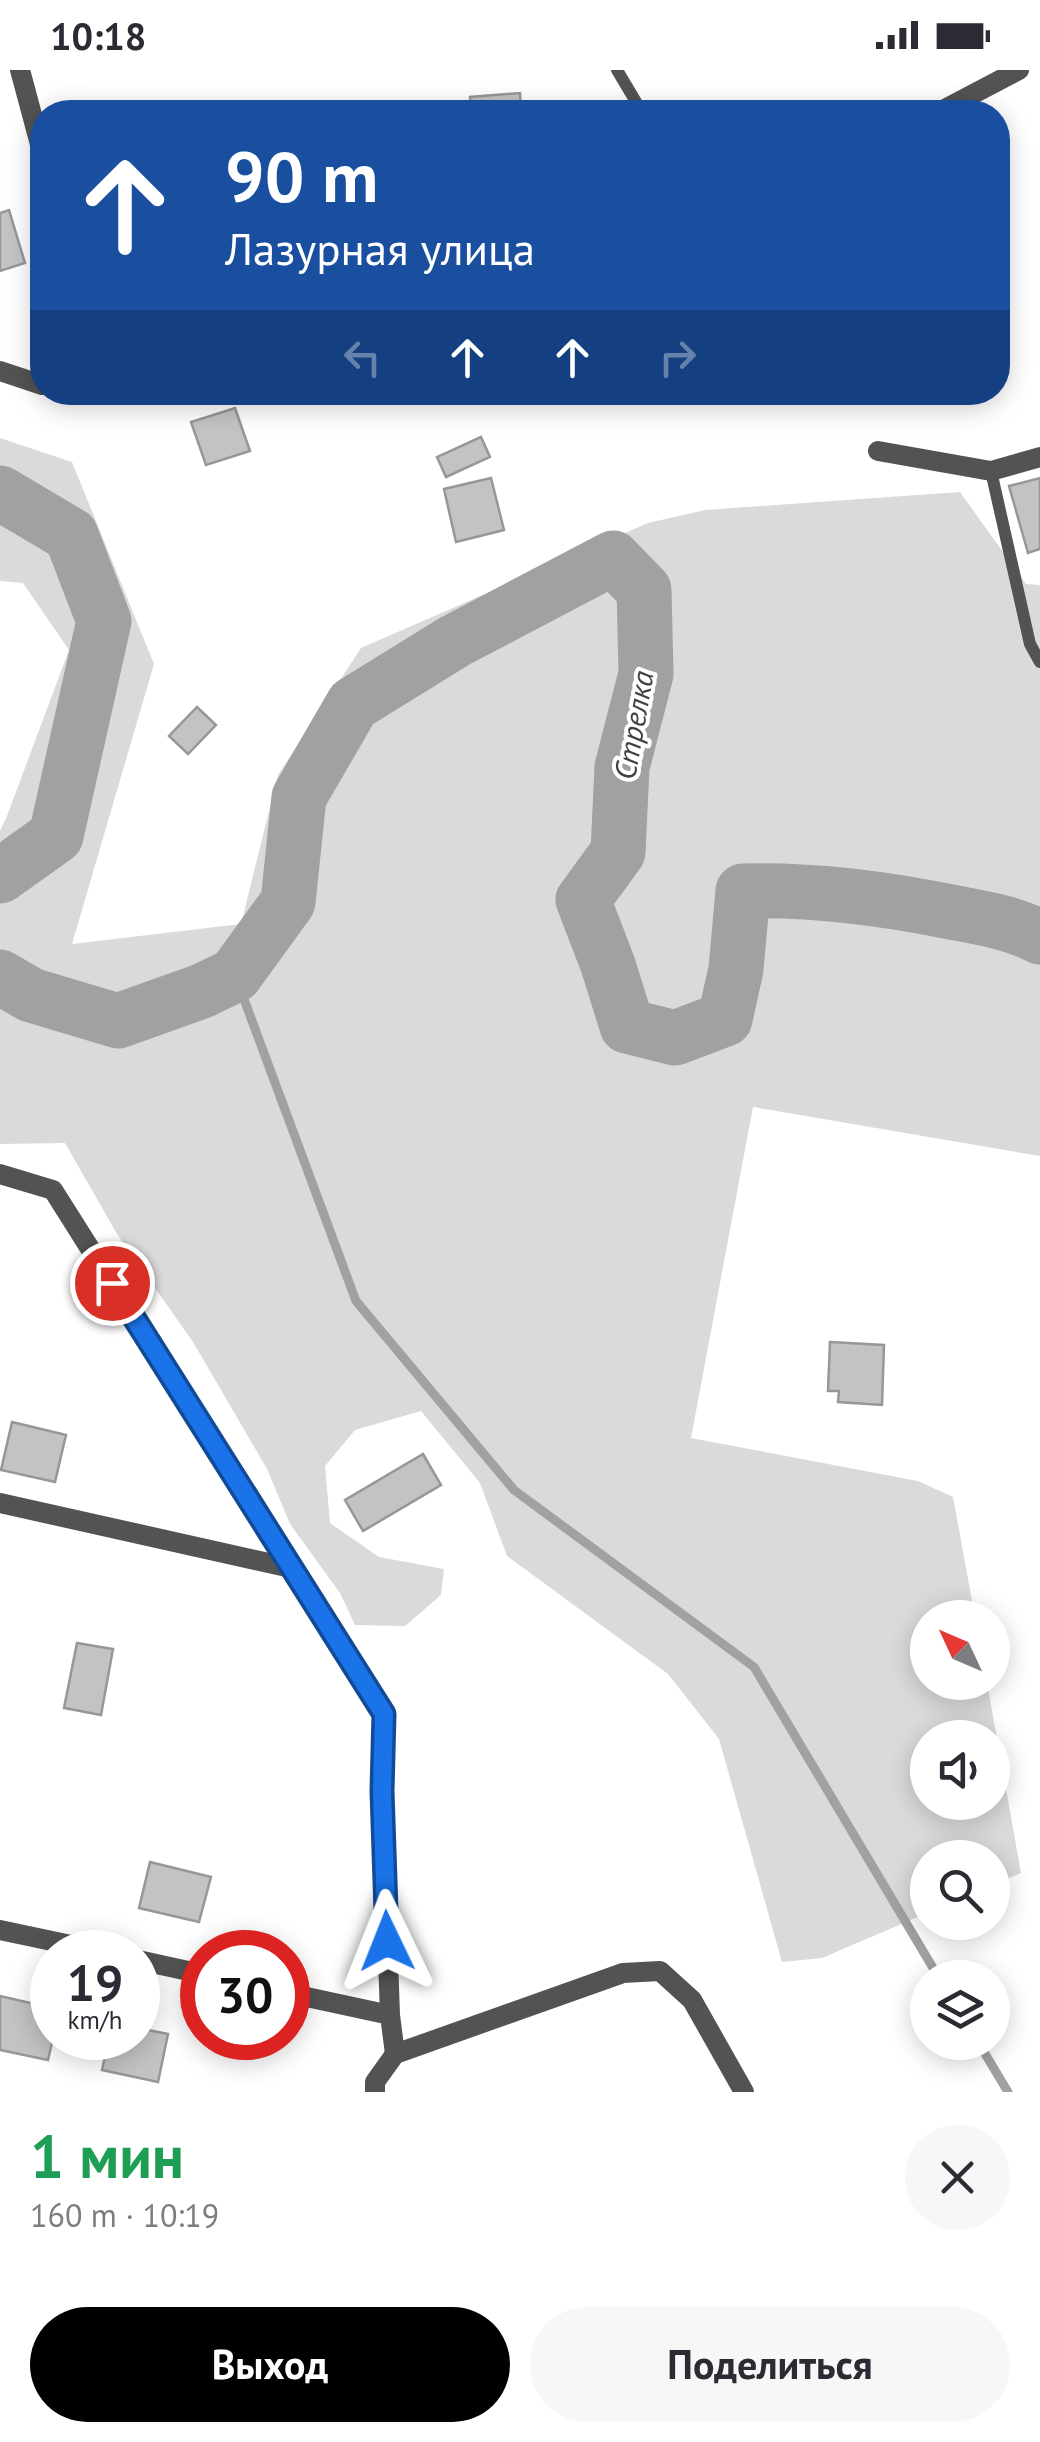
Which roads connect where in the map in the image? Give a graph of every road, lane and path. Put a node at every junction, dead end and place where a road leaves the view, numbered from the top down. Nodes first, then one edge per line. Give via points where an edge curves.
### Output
1 (20, 70) edge
2 (617, 70) edge
3 (1019, 70) edge
4 (635, 100) edge
5 (963, 100) edge
6 (30, 107) edge
7 (0, 371) edge
8 (30, 381) edge
9 (878, 451) dead end
10 (1040, 457) edge
11 (991, 471) junction
12 (1040, 662) edge
13 (0, 1174) edge
14 (0, 1503) edge
15 (290, 1566) junction
16 (0, 1930) edge
17 (30, 1936) edge
18 (310, 1998) edge
19 (390, 2016) junction
20 (395, 2054) junction
21 (374, 2092) edge
22 (744, 2092) edge

1 - 6 street
2 - 4 lane
3 - 5 street
7 - 8 street
9 - 11 street
10 - 11 street
11 - 12 lane via 1030,644
13 - 15 street via 52,1190
14 - 15 street
15 - 19 street via 384,1714
16 - 17 street
18 - 19 street
19 - 20 street
20 - 21 street
20 - 22 street via 623,1973 660,1972 692,2000

